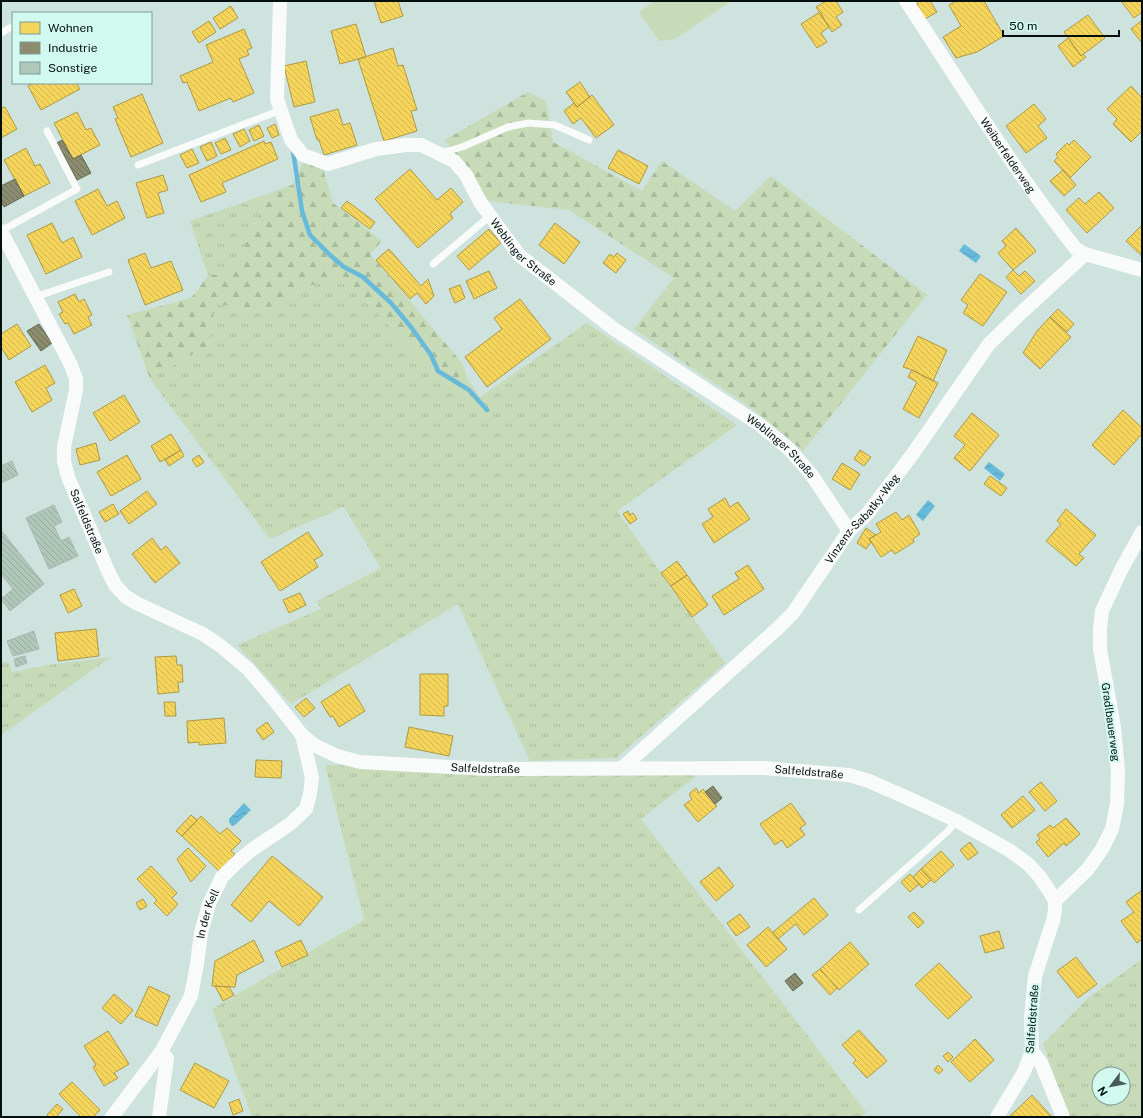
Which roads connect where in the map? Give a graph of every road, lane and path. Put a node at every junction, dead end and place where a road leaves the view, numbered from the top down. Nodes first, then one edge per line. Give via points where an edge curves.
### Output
1 (280, 1) edge
2 (906, 1) edge
3 (12, 27) edge
4 (1, 33) edge
5 (280, 110) junction
6 (47, 131) dead end
7 (589, 140) dead end
8 (439, 154) junction
9 (138, 165) dead end
10 (490, 216) junction
11 (1, 231) edge
12 (1085, 254) junction
13 (433, 264) dead end
14 (1142, 270) edge
15 (109, 272) dead end
16 (36, 297) junction
17 (849, 531) junction
18 (1142, 532) edge
19 (302, 735) junction
20 (622, 768) junction
21 (306, 809) joint
22 (957, 821) junction
23 (1055, 901) junction
24 (858, 910) dead end
25 (1032, 1051) junction
26 (160, 1052) junction
27 (112, 1117) edge
28 (159, 1117) edge
29 (997, 1117) edge
30 (1063, 1117) edge

1 - 5 street, Weblinger Straße via 277,99
2 - 12 street, Weiberfelderweg via 1042,202 1076,249
3 - 4 lane
5 - 8 street, Weblinger Straße via 291,140 303,154 328,164 376,149 406,145 421,145
5 - 9 lane
6 - 11 lane, Salfeldstraße via 77,189
7 - 8 lane via 555,126 528,123
8 - 10 street, Weblinger Straße via 454,161 466,175
10 - 13 lane
10 - 17 street, Weblinger Straße via 525,260 614,329 760,425 789,449 811,474
11 - 16 street, Salfeldstraße
12 - 14 street, Weiberfelderweg
12 - 17 street, Vinzenz-Sabatky-Weg via 989,344 908,461 868,513
15 - 16 lane
16 - 19 street, Salfeldstraße via 76,379 64,447 64,461 68,477 115,585 125,596 203,634 222,647 248,669
17 - 20 street, Vinzenz-Sabatky-Weg via 793,612 777,629
18 - 23 street, Gradlbauerweg via 1102,611 1100,629 1100,649 1114,727 1118,771 1117,804 1112,829 1102,850 1088,869
19 - 20 street, Salfeldstraße via 314,745 337,756 360,762 487,769
19 - 21 street, Salfeldstraße via 312,778
20 - 22 street, Salfeldstraße via 764,768 848,775 869,781
21 - 26 street, In der Kell via 290,824 250,851 222,878 209,904 201,933 191,996
22 - 23 street, Salfeldstraße via 1009,850 1028,864 1040,877
22 - 24 lane
23 - 25 street, Salfeldstraße via 1053,921 1035,976 1031,1018
25 - 29 street, Salfeldstraße via 1024,1072
25 - 30 street via 1041,1063
26 - 27 street, In der Kell
26 - 28 street via 167,1058

